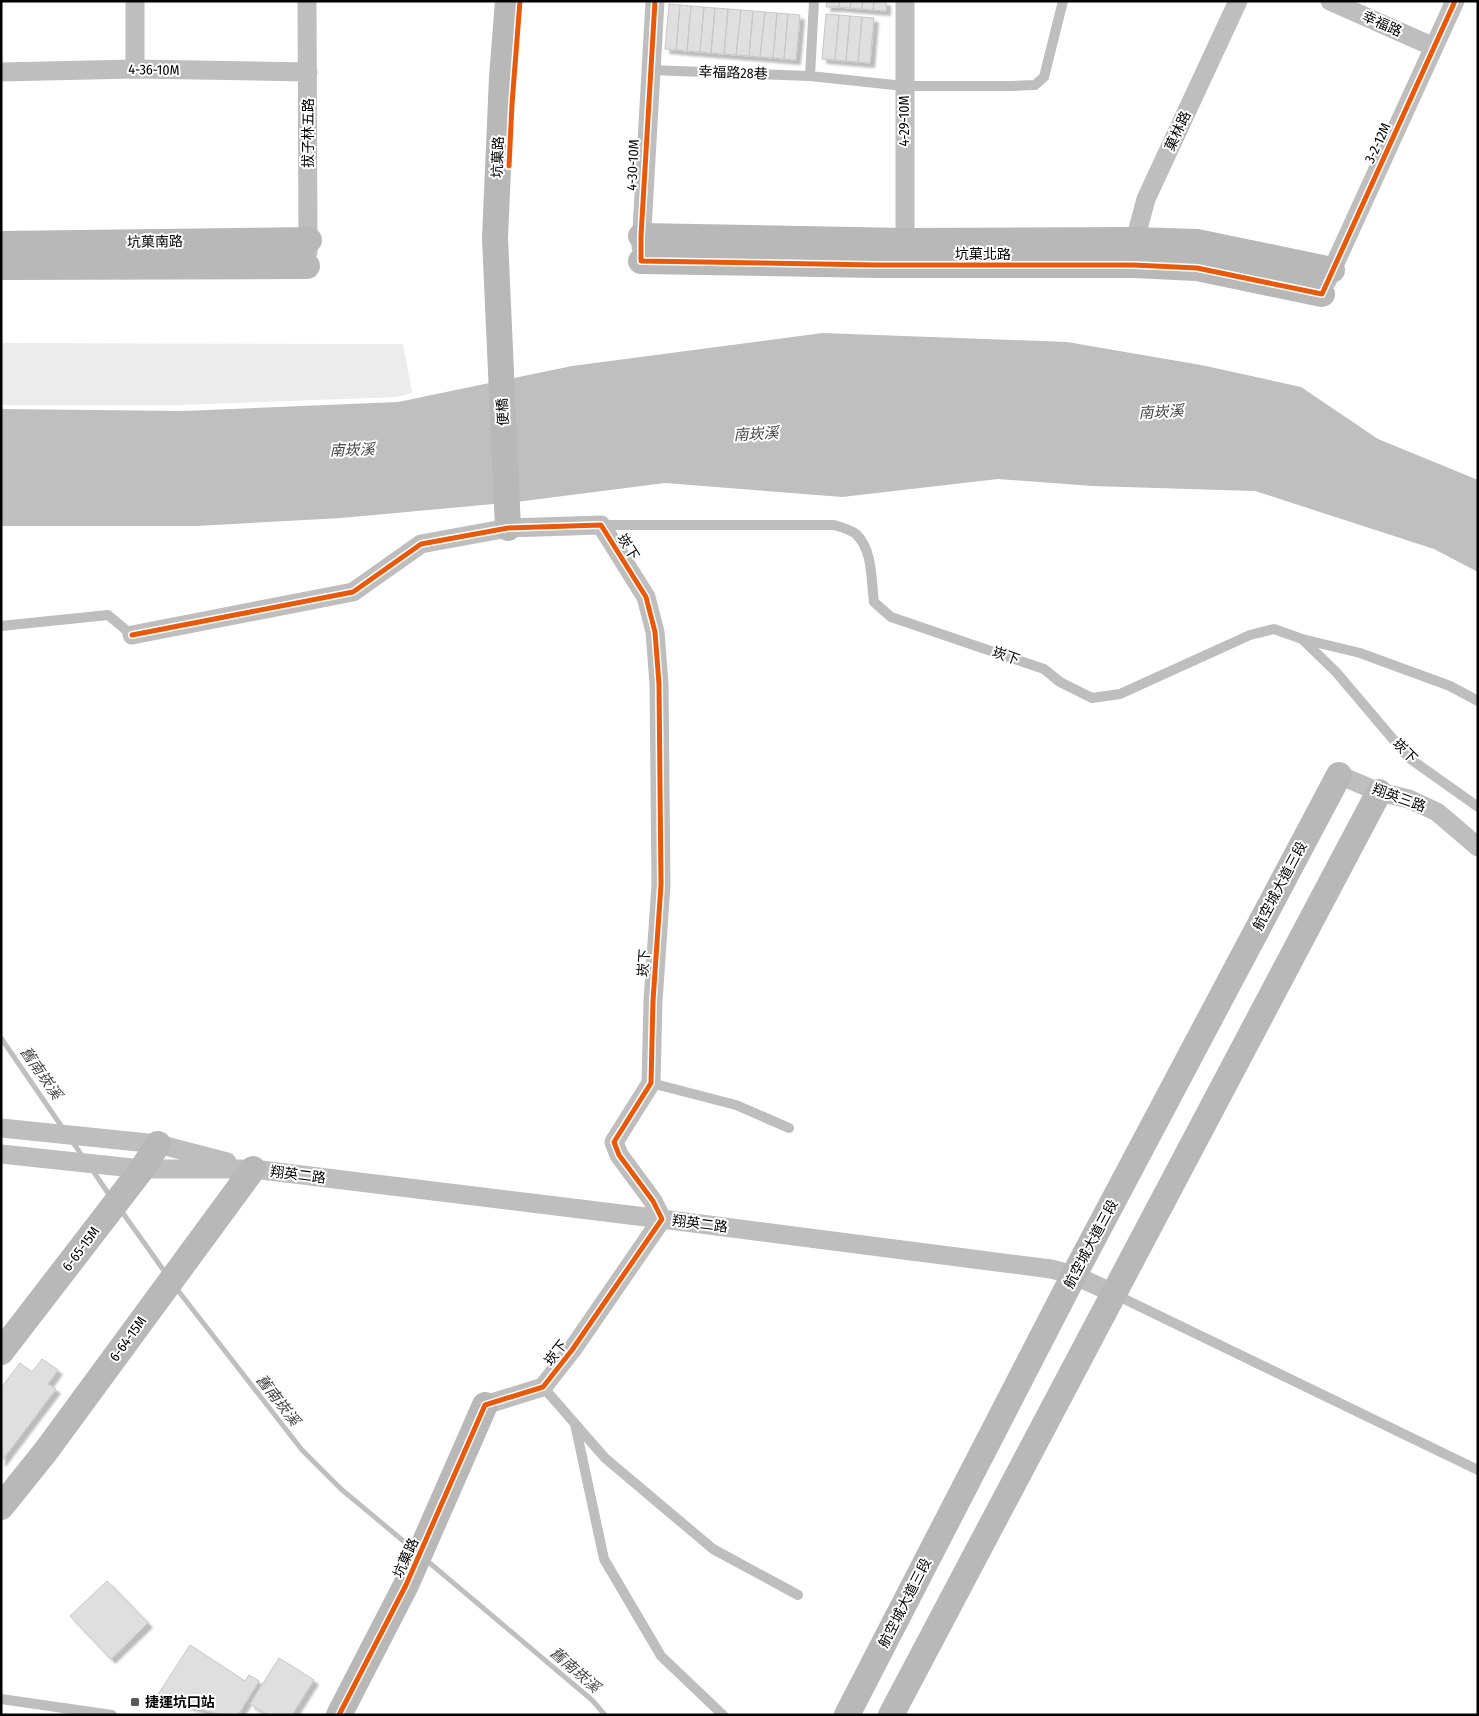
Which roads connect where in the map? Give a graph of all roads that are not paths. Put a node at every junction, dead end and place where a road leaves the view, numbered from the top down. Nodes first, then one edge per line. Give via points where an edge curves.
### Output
1 (135, 1) edge
2 (307, 1) edge
3 (508, 1) edge
4 (655, 1) edge
5 (814, 1) edge
6 (905, 1) edge
7 (1063, 1) edge
8 (1238, 1) edge
9 (1330, 1) edge
10 (1455, 1) edge
11 (1434, 47) junction
12 (135, 69) junction
13 (650, 70) junction
14 (1, 72) edge
15 (308, 72) junction
16 (810, 76) junction
17 (904, 86) junction
18 (309, 240) junction
19 (1135, 240) junction
20 (905, 241) junction
21 (1, 244) edge
22 (641, 248) junction
23 (307, 266) joint
24 (1133, 266) junction
25 (1, 267) edge
26 (1332, 270) junction
27 (1322, 294) joint
28 (498, 314) joint
29 (508, 519) junction
30 (601, 525) junction
31 (1, 626) edge
32 (132, 635) joint
33 (1302, 639) junction
34 (1478, 701) edge
35 (1339, 775) joint
36 (1379, 792) junction
37 (1478, 807) edge
38 (1478, 848) edge
39 (651, 1082) junction
40 (1, 1128) edge
41 (789, 1128) dead end
42 (158, 1144) junction
43 (1, 1154) edge
44 (142, 1169) junction
45 (253, 1169) junction
46 (662, 1219) junction
47 (1074, 1276) junction
48 (1113, 1293) junction
49 (1, 1352) edge
50 (543, 1387) junction
51 (485, 1405) joint
52 (575, 1424) junction
53 (1478, 1470) edge
54 (1, 1507) edge
55 (798, 1595) dead end
56 (1, 1699) edge
57 (112, 1715) edge
58 (339, 1715) edge
59 (723, 1715) edge
60 (847, 1715) edge
61 (891, 1715) edge

1 - 12 street
2 - 15 street, 拔子林五路
3 - 28 street, 坑菓路 via 495,238
4 - 13 street
5 - 16 lane
6 - 17 street, 4-29-10M
7 - 17 lane, 幸福路28巷 via 1044,77 1035,85
8 - 19 street, 菓林路 via 1146,200
9 - 11 street, 幸福路
10 - 11 street, 3-2-12M
11 - 26 street, 3-2-12M
12 - 14 street, 4-36-10M
12 - 15 street, 4-36-10M
13 - 16 lane, 幸福路28巷
13 - 22 street, 4-30-10M
15 - 18 street, 拔子林五路
16 - 17 lane, 幸福路28巷
17 - 20 street, 4-29-10M
18 - 21 street, 坑菓南路
18 - 23 street, 拔子林五路
19 - 20 street, 坑菓北路
19 - 24 street, 菓林路
19 - 26 street, 坑菓北路 via 1197,242
20 - 22 street, 坑菓北路
22 - 24 street, 坑菓北路 via 877,265
23 - 25 street, 坑菓南路
24 - 27 street, 坑菓北路 via 1197,268
26 - 27 street, 3-2-12M
28 - 29 street, 便橋
29 - 30 street, 崁下
29 - 32 street, 崁下 via 422,544 353,592
30 - 33 lane, 崁下 via 834,525 847,528 863,543 868,556 874,602 891,617 1044,669 1060,682 1092,698 1120,694 1250,635 1274,629
30 - 39 street, 崁下 via 646,597 655,632 659,684 661,884
31 - 32 lane via 108,615
33 - 34 lane, 崁下 via 1360,653 1450,686
33 - 37 lane, 崁下 via 1336,672 1409,758
35 - 36 street, 翔英三路
35 - 47 street, 航空城大道三段
36 - 38 street, 翔英三路 via 1409,799 1437,812
36 - 48 street
39 - 41 lane via 736,1105
39 - 46 street via 614,1142 619,1155 653,1201
40 - 42 street, 翔英二路
42 - 44 street, 6-65-15M
42 - 45 street, 翔英二路
43 - 44 street, 翔英二路
44 - 45 street, 翔英二路
44 - 49 street, 6-65-15M
45 - 46 street, 翔英二路
45 - 54 street, 6-64-15M via 46,1451
46 - 47 street, 翔英二路 via 1050,1269
46 - 50 street, 崁下
47 - 48 street, 翔英二路
47 - 60 street, 航空城大道三段
48 - 53 lane
48 - 61 street
50 - 51 street, 崁下
50 - 52 lane
51 - 58 street, 坑菓路 via 406,1585
52 - 55 lane via 605,1458 713,1549
52 - 59 lane via 604,1559 661,1656
56 - 57 lane

